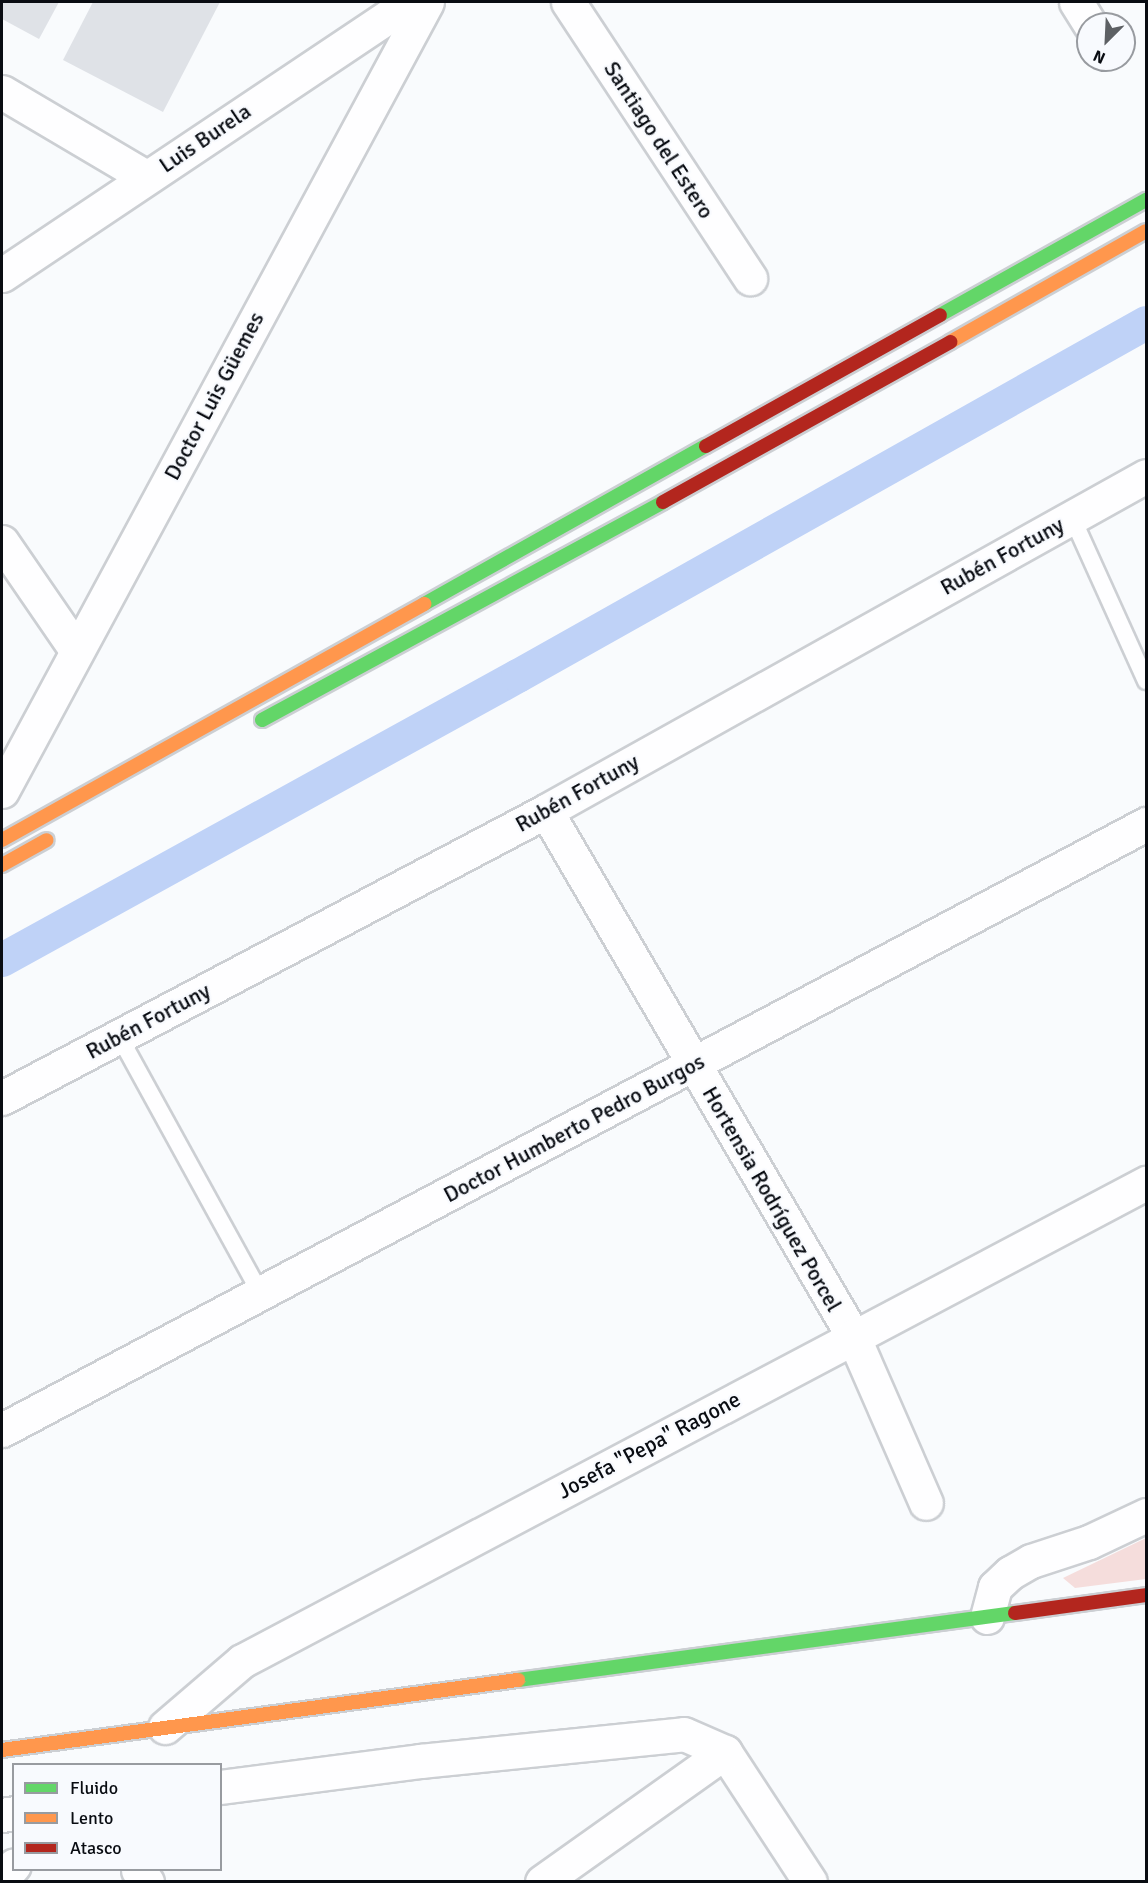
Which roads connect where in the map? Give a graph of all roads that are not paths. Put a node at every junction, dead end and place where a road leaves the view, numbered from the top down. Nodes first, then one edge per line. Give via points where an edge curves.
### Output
1 (410, 2) edge
2 (428, 2) edge
3 (568, 2) edge
4 (2, 92) edge
5 (146, 177) junction
6 (1146, 200) edge
7 (1146, 231) edge
8 (2, 275) edge
9 (750, 278) dead end
10 (1146, 476) edge
11 (1072, 517) junction
12 (2, 542) edge
13 (77, 651) junction
14 (1146, 681) edge
15 (253, 725) dead end
16 (2, 791) edge
17 (546, 811) junction
18 (1146, 824) edge
19 (61, 832) dead end
20 (2, 840) edge
21 (2, 865) edge
22 (119, 1036) junction
23 (694, 1064) junction
24 (2, 1098) edge
25 (1146, 1183) edge
26 (261, 1294) junction
27 (853, 1336) junction
28 (2, 1430) edge
29 (926, 1503) dead end
30 (1146, 1515) edge
31 (1146, 1595) edge
32 (987, 1617) junction
33 (165, 1727) junction
34 (2, 1750) edge
35 (725, 1752) junction
36 (222, 1787) edge
37 (12, 1867) edge
38 (2, 1879) edge
39 (542, 1881) edge
40 (810, 1881) edge

1 - 5 street, Luis Burela
2 - 13 street, Doctor Luis Güemes
3 - 9 street, Santiago del Estero
4 - 5 street
5 - 8 street, Luis Burela
6 - 20 main road
7 - 15 main road via 790,433
10 - 11 street, Rubén Fortuny
11 - 14 lane
11 - 17 street, Rubén Fortuny
12 - 13 street
13 - 16 street, Doctor Luis Güemes
17 - 22 street, Rubén Fortuny
17 - 23 street, Hortensia Rodríguez Porcel
18 - 23 street, Doctor Humberto Pedro Burgos
19 - 21 main road
22 - 24 street, Rubén Fortuny
22 - 26 lane
23 - 26 street, Doctor Humberto Pedro Burgos
23 - 27 street, Hortensia Rodríguez Porcel
25 - 27 street, Josefa "Pepa" Ragone
26 - 28 street, Doctor Humberto Pedro Burgos
27 - 29 street, Hortensia Rodríguez Porcel
27 - 33 street, Josefa "Pepa" Ragone via 242,1661
30 - 32 street via 1010,1573 995,1587
31 - 32 main road
32 - 33 main road
33 - 34 main road
35 - 36 street via 684,1734 420,1761
35 - 39 street
35 - 40 street
37 - 38 street

